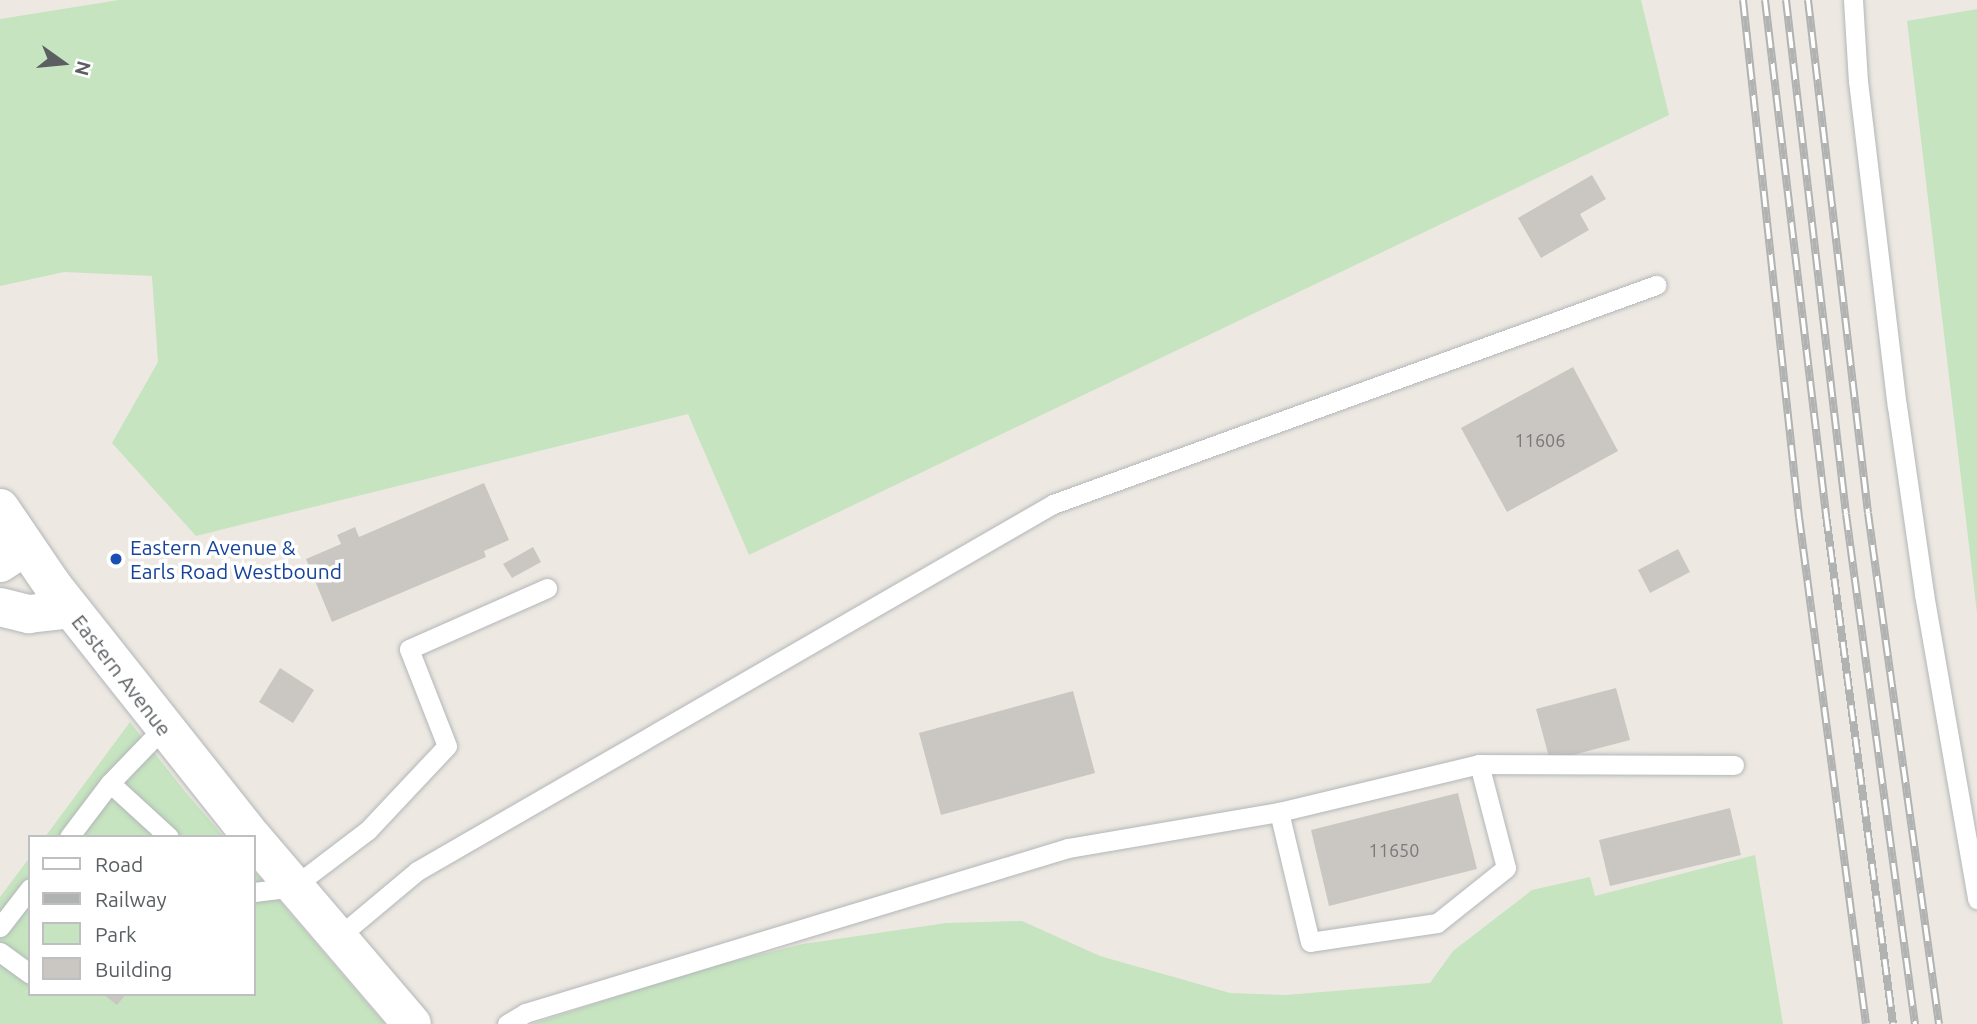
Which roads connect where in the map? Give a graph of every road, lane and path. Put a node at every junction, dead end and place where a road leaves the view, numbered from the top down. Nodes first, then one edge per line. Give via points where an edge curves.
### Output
1 (1853, 0) edge
2 (1656, 285) dead end
3 (0, 508) edge
4 (13, 555) edge
5 (547, 588) dead end
6 (0, 607) edge
7 (71, 609) junction
8 (163, 728) junction
9 (1479, 764) junction
10 (1734, 765) dead end
11 (110, 783) junction
12 (1279, 811) junction
13 (71, 835) edge
14 (167, 835) edge
15 (251, 835) edge
16 (256, 842) edge
17 (293, 887) junction
18 (28, 891) edge
19 (256, 892) edge
20 (1977, 899) edge
21 (0, 927) edge
22 (337, 938) junction
23 (0, 952) edge
24 (28, 973) edge
25 (412, 1024) edge
26 (507, 1024) edge

1 - 20 lane via 1858,80 1897,406
2 - 22 lane via 1053,504 418,871
3 - 4 main road, Eastern Avenue
4 - 7 main road, Eastern Avenue
5 - 17 lane via 409,649 447,746 368,830
6 - 7 main road via 29,614
7 - 8 main road, Eastern Avenue
8 - 11 lane
8 - 15 main road, Eastern Avenue
9 - 10 lane
9 - 12 lane
9 - 12 lane via 1506,868 1437,923 1310,942
11 - 13 lane
11 - 14 lane
12 - 26 lane via 1068,848 525,1013
16 - 17 main road, Eastern Avenue
17 - 19 lane
17 - 22 main road, Eastern Avenue
18 - 21 lane
22 - 25 main road, Eastern Avenue
23 - 24 lane

